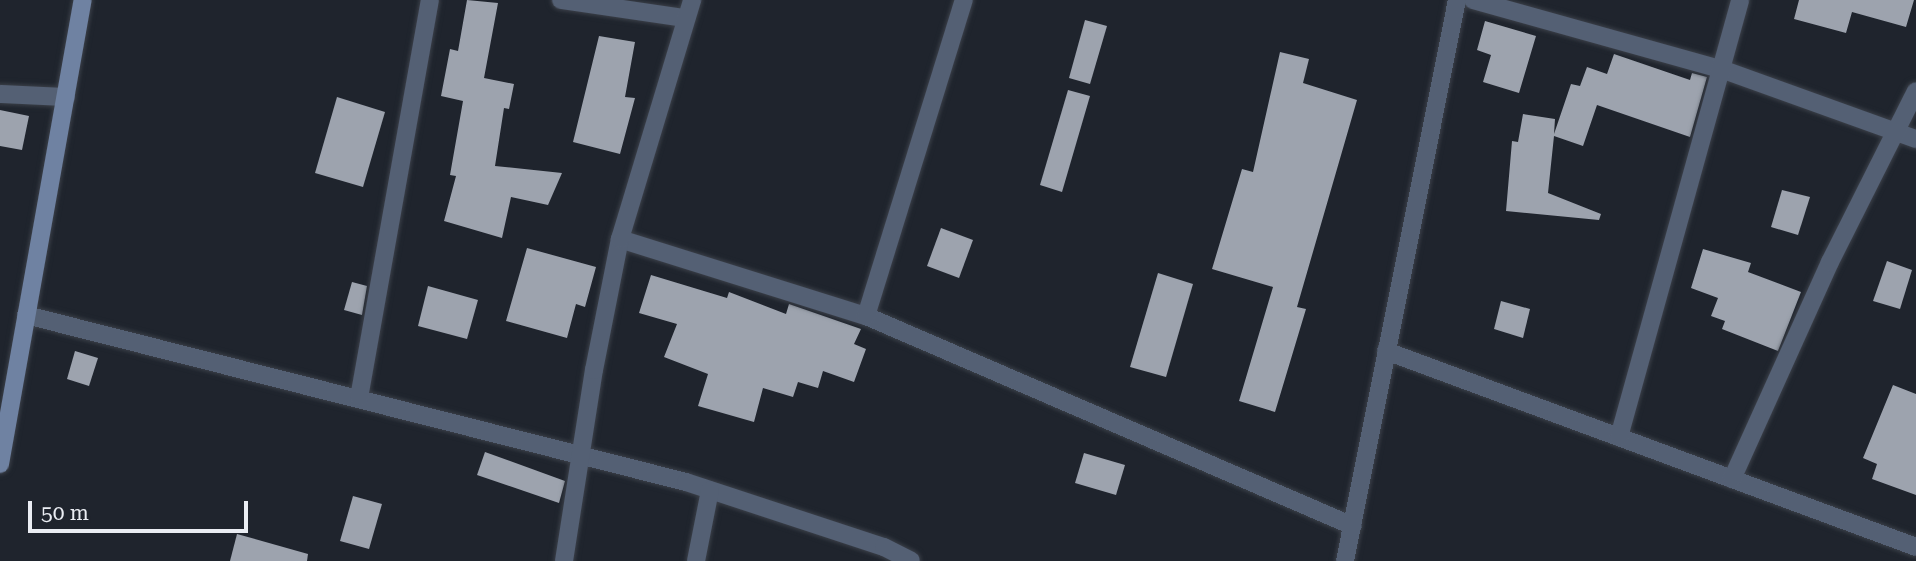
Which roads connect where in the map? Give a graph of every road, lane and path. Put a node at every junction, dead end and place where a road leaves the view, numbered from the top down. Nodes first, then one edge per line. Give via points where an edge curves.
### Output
1 (83, 0) edge
2 (430, 0) edge
3 (561, 0) edge
4 (692, 0) edge
5 (964, 0) edge
6 (1457, 0) edge
7 (1473, 0) edge
8 (1741, 0) edge
9 (684, 18) junction
10 (1724, 70) junction
11 (1916, 91) edge
12 (0, 94) edge
13 (66, 97) junction
14 (1898, 131) junction
15 (1916, 139) edge
16 (620, 239) junction
17 (26, 316) junction
18 (866, 316) junction
19 (1387, 351) junction
20 (359, 398) junction
21 (1619, 437) junction
22 (582, 455) junction
23 (0, 464) edge
24 (1732, 479) junction
25 (710, 490) junction
26 (1353, 526) junction
27 (1916, 547) edge
28 (564, 561) edge
29 (696, 561) edge
30 (911, 561) edge
31 (1345, 561) edge

1 - 13 street
2 - 20 street
3 - 9 street
4 - 9 street
5 - 18 street
6 - 19 street
7 - 10 street
8 - 10 street
9 - 16 street
10 - 14 street
10 - 21 street
11 - 14 street
12 - 13 street
13 - 17 street
14 - 15 street
14 - 24 street via 1830,262
16 - 18 street
16 - 22 street
17 - 20 street
17 - 23 street
18 - 26 street
19 - 21 street
19 - 26 street
20 - 22 street
21 - 24 street
22 - 25 street
22 - 28 street
24 - 27 street
25 - 29 street
25 - 30 street via 884,547
26 - 31 street

